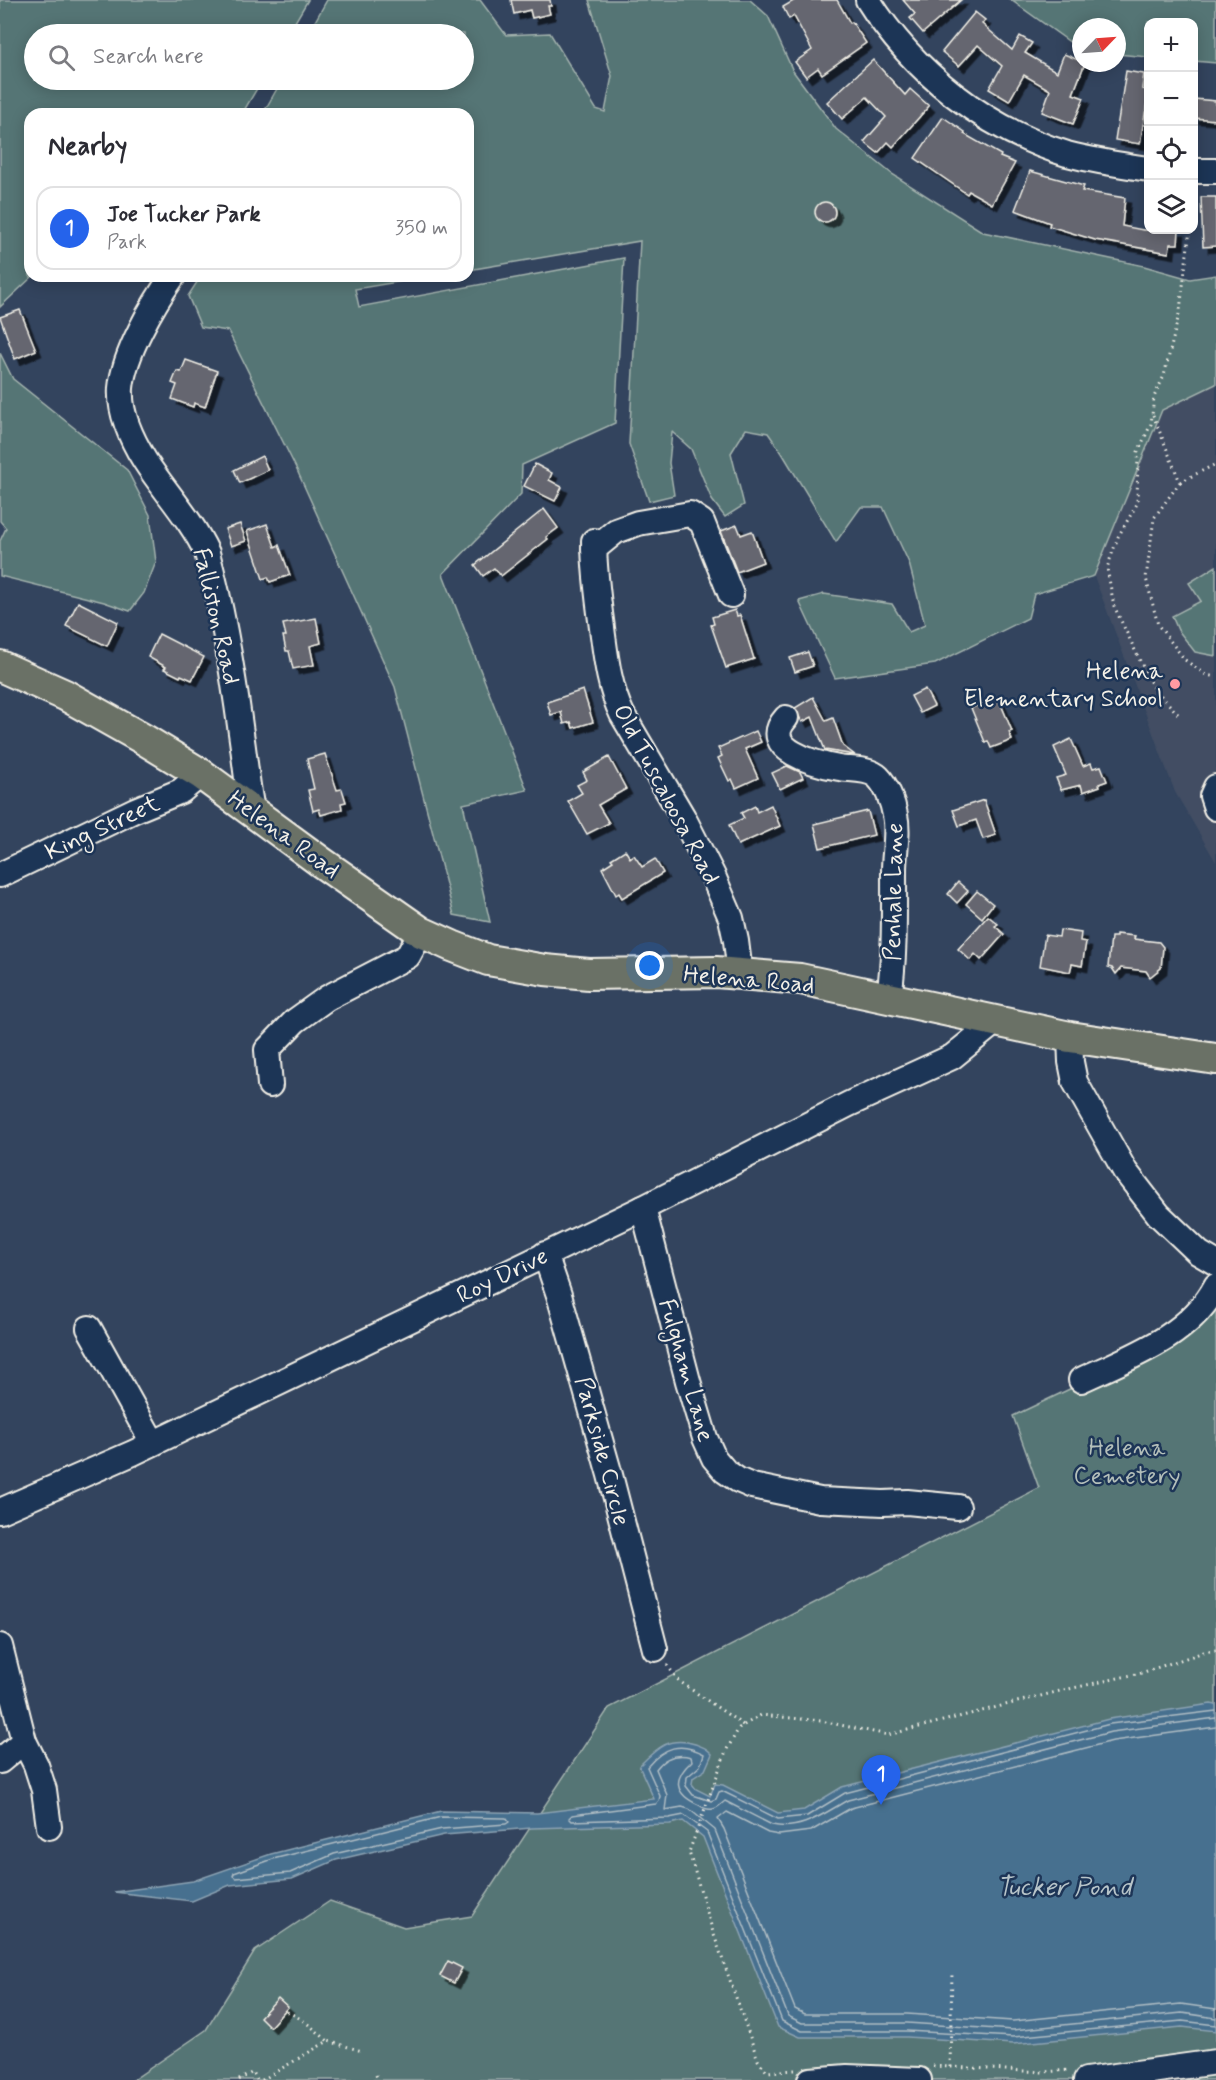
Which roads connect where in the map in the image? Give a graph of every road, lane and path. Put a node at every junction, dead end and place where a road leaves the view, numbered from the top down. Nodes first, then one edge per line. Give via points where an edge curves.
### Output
1 (868, 0) edge
2 (1144, 167) edge
3 (1198, 171) edge
4 (1216, 171) edge
5 (1190, 234) edge
6 (169, 282) edge
7 (1152, 414) junction
8 (1216, 464) edge
9 (1180, 482) junction
10 (731, 595) dead end
11 (0, 666) edge
12 (1216, 677) edge
13 (1178, 714) dead end
14 (786, 718) dead end
15 (201, 774) junction
16 (1216, 787) edge
17 (1216, 808) edge
18 (252, 810) junction
19 (0, 875) edge
20 (421, 932) junction
21 (740, 973) junction
22 (890, 998) junction
23 (995, 1022) junction
24 (1070, 1037) junction
25 (1215, 1055) edge
26 (270, 1086) dead end
27 (643, 1208) junction
28 (545, 1254) junction
29 (1216, 1263) edge
30 (1216, 1286) edge
31 (89, 1328) dead end
32 (1081, 1380) dead end
33 (153, 1443) junction
34 (958, 1508) dead end
35 (0, 1511) edge
36 (0, 1646) edge
37 (655, 1649) joint
38 (1216, 1650) edge
39 (744, 1726) junction
40 (24, 1741) junction
41 (0, 1761) edge
42 (49, 1827) dead end
43 (952, 1972) dead end
44 (286, 2012) dead end
45 (328, 2041) junction
46 (362, 2051) dead end
47 (1216, 2062) edge
48 (950, 2067) junction
49 (923, 2073) edge
50 (376, 2075) dead end
51 (803, 2075) edge
52 (1083, 2075) edge
53 (239, 2080) edge
54 (260, 2080) edge
55 (378, 2080) edge

1 - 2 street via 916,61 982,115 1067,154
3 - 4 street
5 - 7 path via 1180,310
6 - 18 street, Falliston Road via 134,343 121,387 121,401 133,441 207,553 231,666
7 - 9 path
7 - 13 path via 1138,452 1137,504 1118,537 1107,568 1114,606 1152,686
8 - 9 path
9 - 12 path via 1154,518 1146,578 1158,625 1185,660 1206,675
10 - 21 street, Old Tuscaloosa Road via 702,522 690,514 638,523 594,545 595,578 615,700 713,876 731,918
11 - 15 main road, Helena Road via 65,695
14 - 22 street, Penhale Lane via 778,733 784,748 822,764 877,776 896,815
15 - 18 main road, Helena Road
15 - 19 street, King Street via 181,791
16 - 17 street via 1212,796
18 - 20 main road, Helena Road
20 - 21 main road, Helena Road via 488,960 545,970 589,974
20 - 26 street via 408,956 327,998 267,1050
21 - 22 main road, Helena Road via 800,979
22 - 23 main road, Helena Road
23 - 24 main road, Helena Road
23 - 27 street, Roy Drive via 952,1056
24 - 25 main road, Helena Road
24 - 29 street via 1075,1082 1125,1171 1166,1222 1198,1253
27 - 28 street, Roy Drive
27 - 34 street, Fulgham Lane via 705,1438 724,1471 752,1486 820,1500 907,1502
28 - 33 street, Roy Drive
28 - 37 street, Parkside Circle via 560,1294
30 - 32 street via 1203,1307 1179,1329 1151,1347
31 - 33 street
33 - 35 street, Roy Drive
36 - 40 street
37 - 39 path via 678,1682
38 - 39 path via 1141,1673 888,1735 821,1721 761,1715
39 - 51 path via 726,1751 689,1852 758,2060 767,2072
40 - 41 street
40 - 42 street via 44,1790
43 - 48 path
44 - 45 path
45 - 46 path
45 - 54 path
47 - 52 street
48 - 49 path
48 - 52 path
49 - 51 street
50 - 55 path
53 - 54 path via 253,2072

